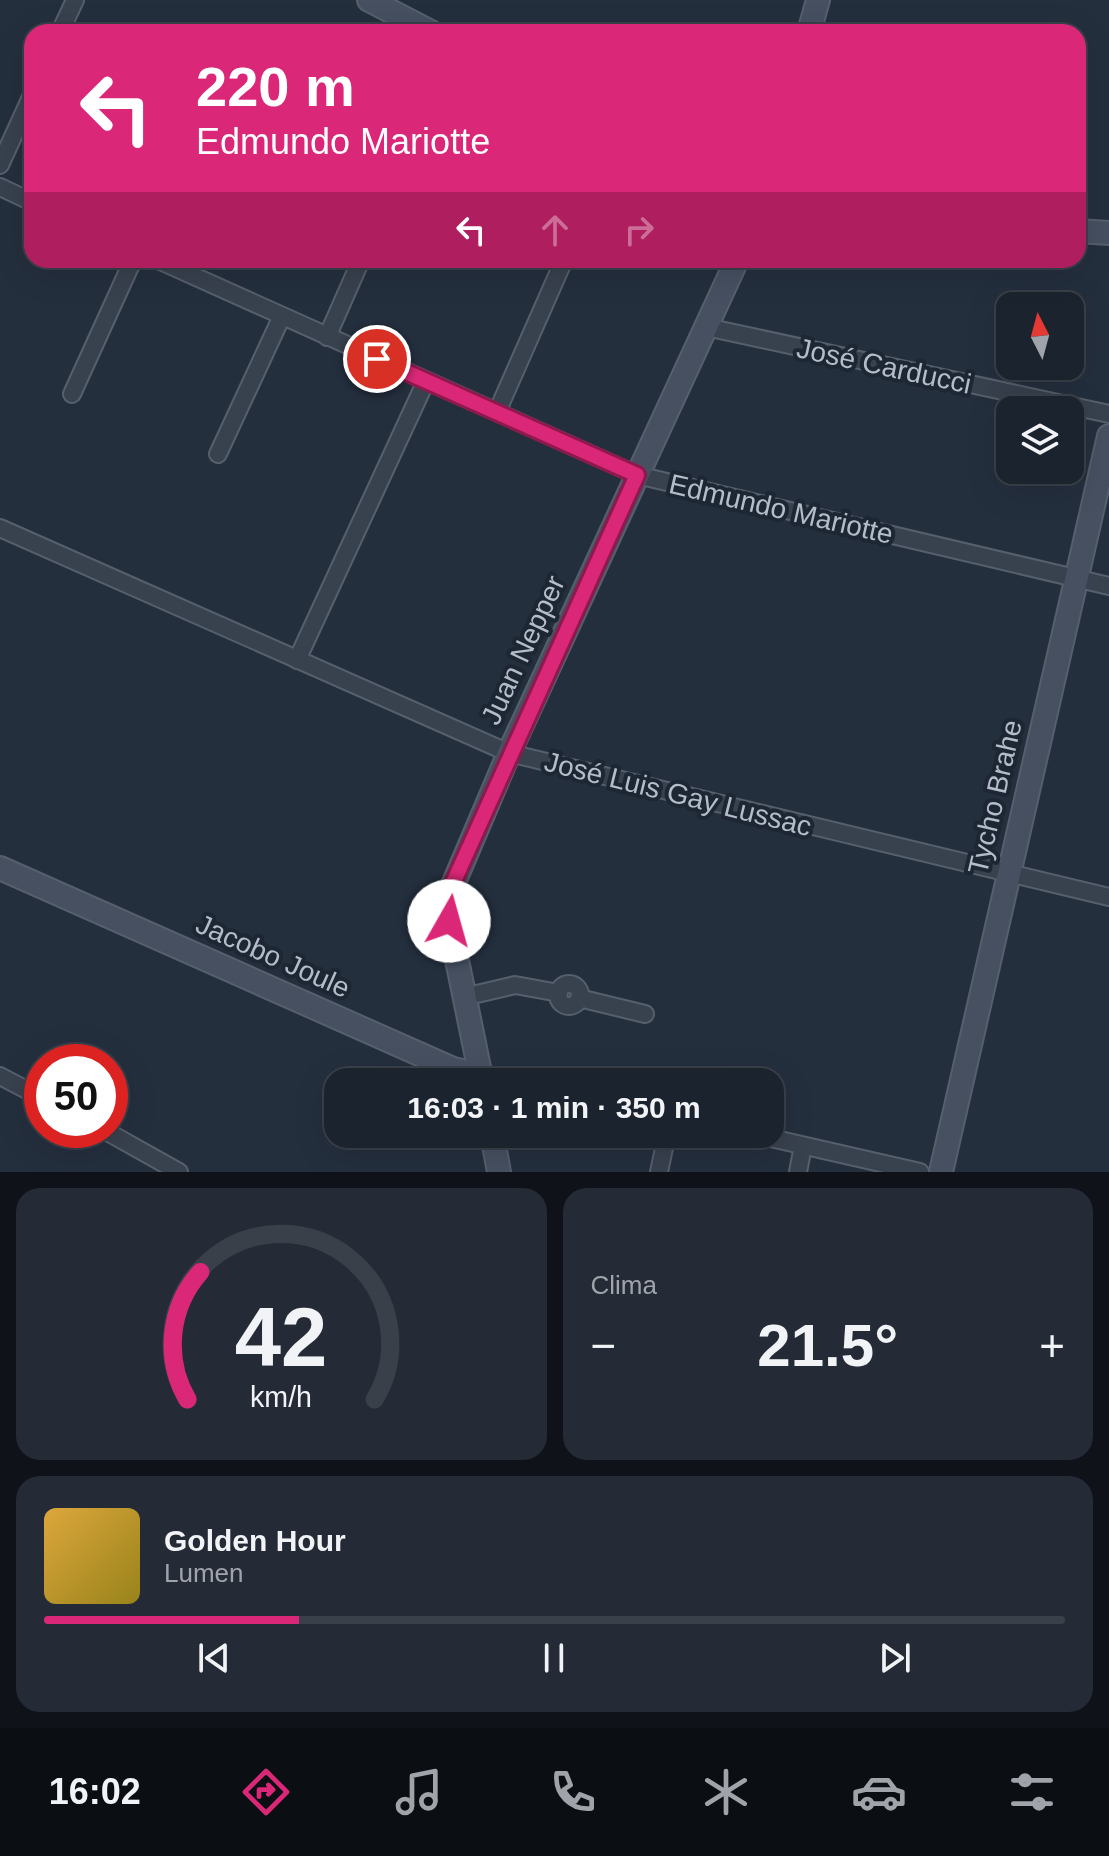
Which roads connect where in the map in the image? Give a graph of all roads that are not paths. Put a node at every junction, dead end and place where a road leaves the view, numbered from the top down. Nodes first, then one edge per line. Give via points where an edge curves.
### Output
1 (75, 0) edge
2 (369, 0) edge
3 (818, 0) edge
4 (64, 24) edge
5 (416, 24) edge
6 (811, 24) edge
7 (24, 112) edge
8 (0, 165) edge
9 (0, 187) edge
10 (24, 198) edge
11 (1086, 232) edge
12 (1109, 233) edge
13 (129, 268) edge
14 (176, 268) edge
15 (357, 268) edge
16 (560, 268) edge
17 (733, 268) edge
18 (282, 316) junction
19 (706, 327) junction
20 (327, 337) junction
21 (426, 381) junction
22 (72, 394) dead end
23 (497, 412) junction
24 (1109, 414) edge
25 (1109, 436) edge
26 (218, 454) dead end
27 (637, 475) junction
28 (0, 528) edge
29 (1076, 578) junction
30 (1109, 586) edge
31 (297, 660) junction
32 (509, 753) junction
33 (0, 868) edge
34 (1008, 875) junction
35 (1109, 897) edge
36 (464, 997) junction
37 (645, 1014) dead end
38 (451, 1068) edge
39 (479, 1068) edge
40 (0, 1076) edge
41 (24, 1089) edge
42 (784, 1141) edge
43 (128, 1143) edge
44 (803, 1146) junction
45 (495, 1148) edge
46 (664, 1148) edge
47 (179, 1172) edge
48 (499, 1172) edge
49 (659, 1172) edge
50 (798, 1172) edge
51 (920, 1172) edge
52 (941, 1172) edge

1 - 4 street
2 - 5 main road
3 - 6 main road
7 - 8 street
9 - 10 street
11 - 12 main road
13 - 22 street
14 - 18 street, Edmundo Mariotte
15 - 20 street
16 - 23 street
17 - 19 main road, Juan Nepper
18 - 20 street, Edmundo Mariotte
18 - 26 street
19 - 24 street, José Carducci
19 - 27 main road, Juan Nepper
20 - 21 street, Edmundo Mariotte
21 - 23 street, Edmundo Mariotte
21 - 31 street
23 - 27 street, Edmundo Mariotte
25 - 29 main road, Tycho Brahe
27 - 29 street, Edmundo Mariotte
27 - 32 main road, Juan Nepper
28 - 31 street, José Luis Gay Lussac
29 - 30 street, Edmundo Mariotte
29 - 34 main road, Tycho Brahe
31 - 32 street, José Luis Gay Lussac
32 - 34 street, José Luis Gay Lussac
32 - 36 main road, Juan Nepper via 450,892 449,921
33 - 38 main road, Jacobo Joule
34 - 35 street, José Luis Gay Lussac
34 - 52 main road, Tycho Brahe
36 - 37 street via 515,985 559,993 564,1005 574,1005 579,998
36 - 39 main road, Juan Nepper
40 - 41 street
42 - 44 street
43 - 47 street
44 - 50 street
44 - 51 street
45 - 48 main road
46 - 49 street

